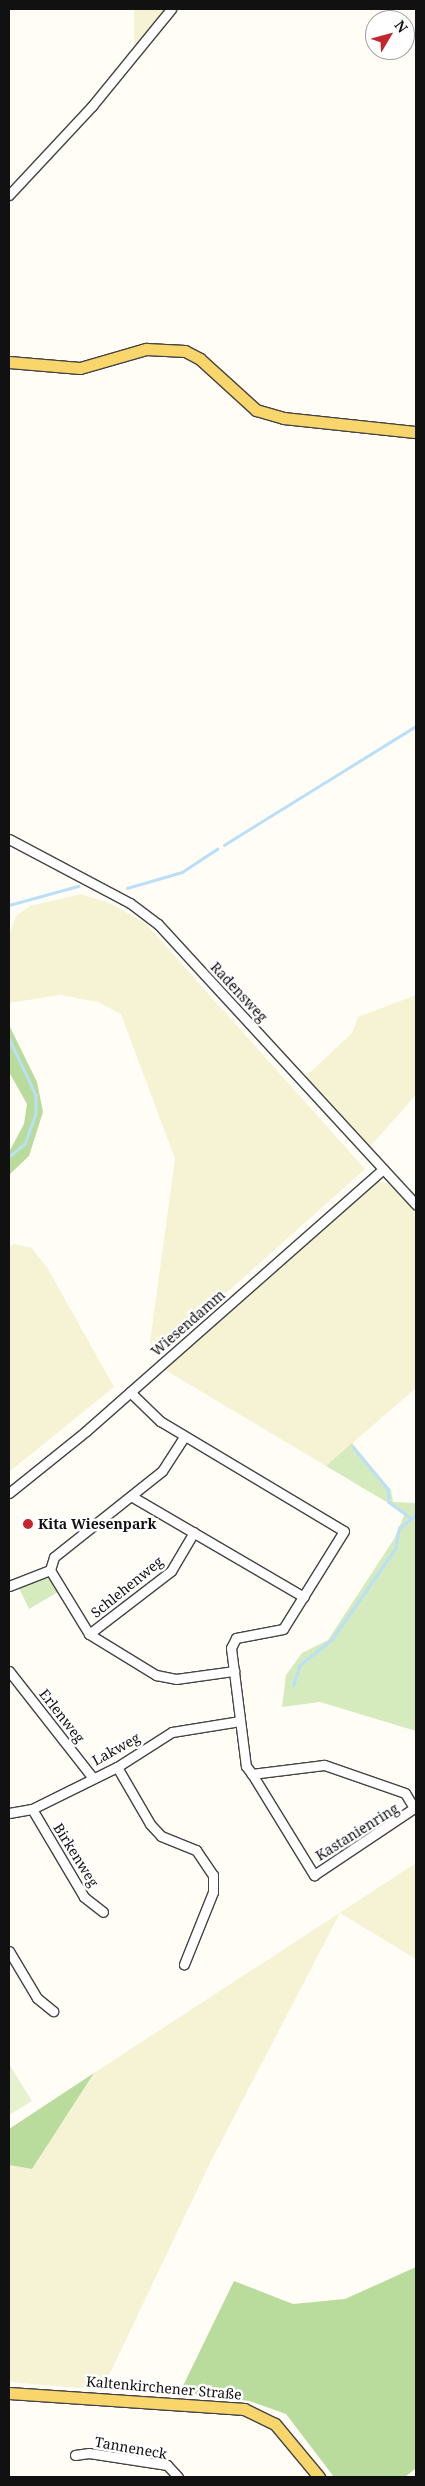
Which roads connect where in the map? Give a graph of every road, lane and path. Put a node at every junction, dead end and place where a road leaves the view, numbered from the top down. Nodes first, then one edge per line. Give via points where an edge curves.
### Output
1 (171, 9) edge
2 (9, 195) edge
3 (9, 362) edge
4 (416, 432) edge
5 (9, 839) edge
6 (383, 1169) junction
7 (416, 1205) edge
8 (130, 1392) junction
9 (184, 1437) junction
10 (9, 1493) edge
11 (132, 1496) junction
12 (194, 1532) junction
13 (50, 1570) junction
14 (9, 1586) edge
15 (304, 1597) junction
16 (90, 1634) junction
17 (9, 1671) edge
18 (234, 1671) junction
19 (240, 1721) junction
20 (118, 1767) junction
21 (252, 1774) junction
22 (93, 1778) junction
23 (32, 1809) junction
24 (414, 1812) edge
25 (9, 1813) edge
26 (103, 1912) dead end
27 (9, 1951) edge
28 (184, 1964) dead end
29 (53, 2011) dead end
30 (9, 2393) edge
31 (75, 2456) dead end
32 (178, 2477) edge
33 (319, 2477) edge

1 - 2 street via 104,93
3 - 4 main road via 80,368 167,348 200,359 256,410 284,418
5 - 6 street, Radensweg via 130,904 158,924
6 - 7 street, Radensweg
6 - 8 street, Wiesendamm
8 - 9 street
8 - 10 street, Wiesendamm
9 - 11 street via 167,1465
9 - 15 street via 344,1532
11 - 12 street
11 - 13 street via 54,1557
12 - 15 street
12 - 16 street, Schlehenweg via 171,1571
13 - 14 street
13 - 16 street
15 - 18 street, Kastanienring via 283,1629 232,1642
16 - 18 street via 156,1675 176,1679
17 - 22 street, Erlenweg
18 - 19 street, Kastanienring
19 - 20 street, Lakweg via 172,1732
19 - 21 street, Kastanienring
20 - 22 street, Lakweg
20 - 28 street via 150,1824 161,1836 196,1850 213,1875 214,1892
21 - 24 street, Kastanienring via 324,1765 405,1793 414,1803
21 - 24 street, Kastanienring via 314,1875
22 - 23 street, Lakweg
23 - 25 street, Lakweg
23 - 26 street, Birkenweg via 84,1897
27 - 29 street via 37,1998
30 - 33 main road, Kaltenkirchener Straße via 244,2409 275,2424
31 - 32 street, Tanneneck via 89,2453 167,2465

